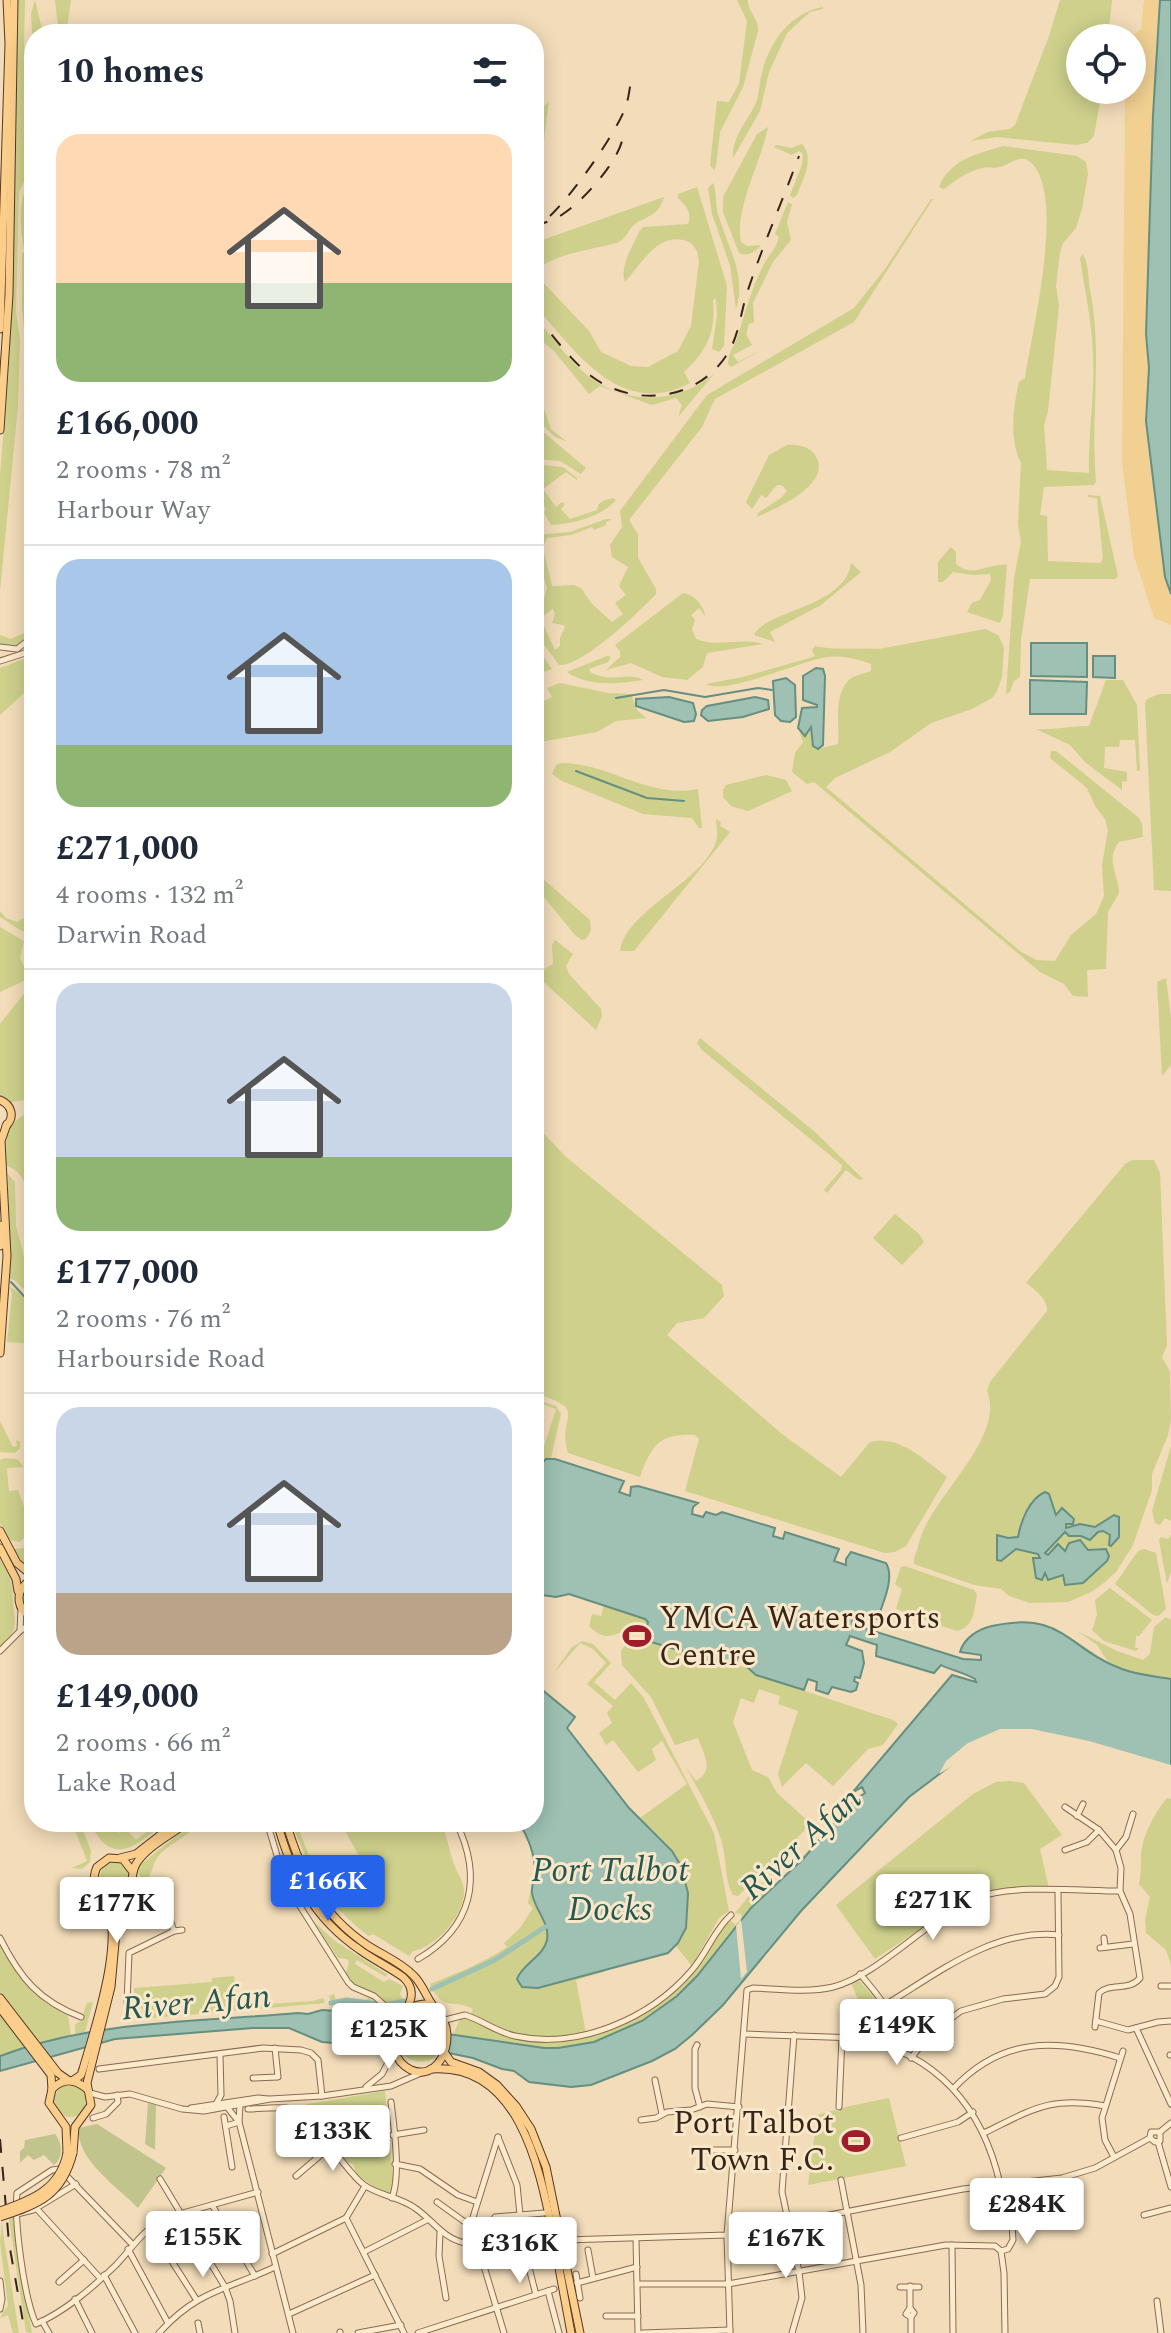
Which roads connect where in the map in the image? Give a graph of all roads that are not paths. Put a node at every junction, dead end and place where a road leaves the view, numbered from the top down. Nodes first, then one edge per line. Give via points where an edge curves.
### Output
1 (7, 0) edge
2 (14, 0) edge
3 (0, 329) edge
4 (0, 430) edge
5 (24, 645) edge
6 (0, 647) edge
7 (24, 653) edge
8 (0, 661) edge
9 (1, 1100) edge
10 (4, 1126) edge
11 (0, 1225) edge
12 (0, 1246) edge
13 (0, 1353) edge
14 (0, 1531) edge
15 (0, 1548) edge
16 (24, 1569) edge
17 (24, 1585) edge
18 (18, 1597) junction
19 (21, 1609) junction
20 (24, 1612) edge
21 (24, 1628) edge
22 (20, 1631) junction
23 (0, 1651) edge
24 (1083, 1804) dead end
25 (1065, 1807) dead end
26 (1077, 1816) junction
27 (1130, 1816) dead end
28 (1099, 1830) junction
29 (164, 1832) edge
30 (175, 1832) edge
31 (265, 1832) edge
32 (280, 1832) edge
33 (289, 1832) edge
34 (460, 1832) edge
35 (1116, 1850) junction
36 (1071, 1851) dead end
37 (120, 1858) junction
38 (133, 1872) junction
39 (133, 1883) junction
40 (1120, 1891) junction
41 (101, 1892) junction
42 (1058, 1892) junction
43 (125, 1893) junction
44 (731, 1915) dead end
45 (182, 1930) dead end
46 (174, 1931) junction
47 (1059, 1935) junction
48 (0, 1938) edge
49 (1104, 1938) dead end
50 (1133, 1944) junction
51 (418, 1959) dead end
52 (860, 1974) junction
53 (1161, 1986) dead end
54 (1171, 1986) edge
55 (1, 2003) edge
56 (127, 2003) dead end
57 (885, 2005) junction
58 (434, 2007) junction
59 (81, 2017) dead end
60 (400, 2019) junction
61 (445, 2020) junction
62 (1171, 2021) edge
63 (1136, 2028) junction
64 (98, 2030) junction
65 (744, 2034) junction
66 (794, 2035) junction
67 (842, 2037) junction
68 (694, 2047) dead end
69 (275, 2048) junction
70 (395, 2048) junction
71 (893, 2049) junction
72 (1123, 2051) dead end
73 (444, 2052) junction
74 (91, 2053) junction
75 (220, 2055) junction
76 (911, 2058) junction
77 (1120, 2058) junction
78 (46, 2061) junction
79 (99, 2069) dead end
80 (427, 2070) junction
81 (253, 2078) dead end
82 (70, 2080) junction
83 (657, 2084) dead end
84 (954, 2088) junction
85 (52, 2089) junction
86 (362, 2090) junction
87 (89, 2092) junction
88 (117, 2095) junction
89 (221, 2095) junction
90 (322, 2096) junction
91 (105, 2097) junction
92 (283, 2098) junction
93 (301, 2098) junction
94 (391, 2102) dead end
95 (232, 2104) junction
96 (1171, 2104) edge
97 (215, 2105) junction
98 (1105, 2106) junction
99 (700, 2107) junction
100 (739, 2107) junction
101 (839, 2107) dead end
102 (182, 2109) junction
103 (248, 2109) dead end
104 (293, 2109) junction
105 (973, 2112) junction
106 (300, 2114) junction
107 (662, 2114) junction
108 (87, 2115) junction
109 (224, 2117) dead end
110 (61, 2118) junction
111 (239, 2122) junction
112 (646, 2122) dead end
113 (1171, 2123) edge
114 (226, 2126) junction
115 (424, 2130) dead end
116 (1160, 2132) junction
117 (984, 2133) junction
118 (393, 2135) junction
119 (901, 2138) dead end
120 (1150, 2138) junction
121 (1158, 2142) junction
122 (330, 2147) junction
123 (735, 2150) junction
124 (705, 2151) dead end
125 (70, 2153) junction
126 (1114, 2157) junction
127 (395, 2164) junction
128 (230, 2165) dead end
129 (296, 2176) dead end
130 (160, 2179) dead end
131 (841, 2180) dead end
132 (76, 2184) junction
133 (1000, 2184) junction
134 (365, 2186) junction
135 (1171, 2187) edge
136 (258, 2192) junction
137 (392, 2198) junction
138 (437, 2202) dead end
139 (477, 2202) junction
140 (212, 2205) junction
141 (36, 2208) junction
142 (1171, 2208) edge
143 (0, 2211) edge
144 (847, 2211) junction
145 (1011, 2211) dead end
146 (544, 2213) dead end
147 (16, 2214) junction
148 (181, 2214) junction
149 (520, 2215) junction
150 (1144, 2215) dead end
151 (0, 2217) edge
152 (346, 2218) junction
153 (427, 2220) junction
154 (788, 2223) junction
155 (469, 2225) junction
156 (150, 2227) junction
157 (440, 2232) junction
158 (727, 2235) junction
159 (636, 2238) junction
160 (581, 2240) junction
161 (558, 2241) junction
162 (493, 2242) junction
163 (465, 2243) junction
164 (477, 2243) junction
165 (952, 2245) junction
166 (130, 2246) junction
167 (588, 2250) dead end
168 (563, 2251) junction
169 (1001, 2251) junction
170 (364, 2252) junction
171 (525, 2252) dead end
172 (272, 2254) junction
173 (84, 2260) junction
174 (857, 2261) junction
175 (275, 2267) junction
176 (637, 2267) junction
177 (799, 2272) junction
178 (576, 2274) dead end
179 (375, 2275) junction
180 (255, 2276) junction
181 (102, 2277) junction
182 (593, 2278) junction
183 (0, 2281) edge
184 (59, 2282) dead end
185 (577, 2283) junction
186 (638, 2284) junction
187 (728, 2284) junction
188 (910, 2286) junction
189 (225, 2287) junction
190 (900, 2287) dead end
191 (919, 2287) dead end
192 (536, 2295) junction
193 (446, 2298) dead end
194 (580, 2298) dead end
195 (75, 2299) junction
196 (196, 2299) junction
197 (1157, 2301) dead end
198 (496, 2308) junction
199 (0, 2309) edge
200 (289, 2314) junction
201 (606, 2316) dead end
202 (638, 2316) junction
203 (39, 2322) junction
204 (168, 2323) junction
205 (198, 2323) dead end
206 (401, 2325) junction
207 (730, 2331) edge
208 (361, 2332) edge
209 (49, 2333) edge
210 (92, 2333) edge
211 (135, 2333) edge
212 (159, 2333) edge
213 (200, 2333) edge
214 (235, 2333) edge
215 (293, 2333) edge
216 (404, 2333) edge
217 (418, 2333) edge
218 (504, 2333) edge
219 (559, 2333) edge
220 (571, 2333) edge
221 (580, 2333) edge
222 (640, 2333) edge
223 (792, 2333) edge
224 (863, 2333) edge
225 (911, 2333) edge
226 (953, 2333) edge
227 (1005, 2333) edge
228 (1161, 2333) edge

1 - 3 main road
2 - 4 main road via 9,295
5 - 6 street
7 - 8 street
9 - 10 main road via 11,1111
10 - 13 main road via 7,1256
11 - 12 main road
14 - 16 main road
15 - 18 main road via 16,1579
17 - 18 main road
18 - 19 main road
19 - 20 main road
19 - 22 street
21 - 22 street
22 - 23 street
24 - 26 street
25 - 26 street
26 - 28 street
27 - 35 street via 1126,1837
28 - 35 street
28 - 36 street
29 - 37 main road via 136,1854
30 - 38 main road via 141,1858
31 - 60 street via 291,1892 348,1982
32 - 60 main road via 313,1906 341,1936 410,1985 412,1997
33 - 58 main road via 302,1871 335,1920 411,1972
34 - 51 street via 467,1850 470,1893 446,1940
35 - 40 street
37 - 38 main road
37 - 41 main road via 109,1858 97,1867 95,1881
38 - 39 main road
39 - 43 main road
39 - 46 street via 157,1895
40 - 42 street
40 - 50 street via 1130,1914
41 - 43 main road via 112,1897
41 - 64 main road via 111,1911
42 - 47 street
42 - 52 street via 976,1898
43 - 64 main road via 118,1910 114,1971
44 - 61 street via 681,1980 649,2007 605,2029 534,2039 503,2033 465,2015
45 - 46 street
46 - 56 street via 129,1953
47 - 57 street via 1033,1935 982,1948
47 - 76 street via 1055,1986 1045,1994 961,2011 931,2033
48 - 59 street via 41,1997
49 - 50 street via 1103,1948
50 - 63 street via 1140,1978 1099,1993 1096,2024
52 - 57 street
52 - 65 street via 818,1990 747,1990
53 - 54 street
55 - 78 main road
57 - 71 street via 896,2041
58 - 60 main road via 420,2004
58 - 61 main road
60 - 70 main road
61 - 73 main road
62 - 63 street
63 - 96 street
64 - 74 main road
65 - 66 street
65 - 100 street
66 - 67 street
66 - 154 street via 782,2192
67 - 71 street
67 - 101 street
68 - 99 street
69 - 75 street
69 - 81 street via 278,2077
69 - 90 street via 311,2053 319,2066
70 - 80 main road via 406,2067
70 - 86 street via 382,2074
71 - 76 street
72 - 77 street
73 - 80 main road
73 - 161 main road via 451,2062 497,2085 531,2129 546,2167
74 - 82 main road via 81,2075
74 - 87 main road
75 - 79 street
75 - 89 street
76 - 84 street
77 - 84 street via 1074,2047 1019,2047 996,2056
77 - 98 street
78 - 82 main road
78 - 85 main road
80 - 86 street via 397,2084
80 - 161 main road via 476,2077 512,2111 535,2156
82 - 85 main road
82 - 87 main road
83 - 107 street
84 - 105 street
85 - 110 main road via 49,2103
86 - 90 street
87 - 91 street
87 - 108 main road
88 - 91 street
88 - 102 street
88 - 108 street via 110,2112
89 - 95 street
89 - 97 street
90 - 93 street
91 - 108 street
92 - 93 street
92 - 95 street
92 - 104 street
93 - 106 street
94 - 118 street
95 - 97 street
95 - 102 street via 204,2111
95 - 111 street
95 - 111 street
97 - 102 street
98 - 117 street via 1060,2101
98 - 126 street via 1102,2126
99 - 100 street
99 - 107 street
100 - 123 street
103 - 104 street
104 - 106 street
105 - 117 street
105 - 119 street via 958,2122
106 - 122 street
107 - 112 street
108 - 110 main road
108 - 125 main road via 75,2127
109 - 114 street
110 - 125 main road
111 - 114 street
111 - 136 street
113 - 116 street
114 - 128 street
115 - 118 street
116 - 120 street via 1151,2132
116 - 121 street
117 - 133 street
118 - 127 street
120 - 121 street
120 - 126 street
121 - 135 street
122 - 129 street
122 - 134 street
123 - 124 street
123 - 158 street
125 - 143 main road, bridge via 44,2193
125 - 151 main road, bridge via 66,2175 47,2198
126 - 133 street via 1062,2178
127 - 137 street
127 - 139 street via 420,2169
130 - 148 street
131 - 144 street
132 - 141 street
132 - 147 street via 64,2171 52,2170 19,2191
132 - 166 street
133 - 144 street
134 - 137 street
134 - 152 street
136 - 140 street
136 - 172 street
137 - 153 street via 413,2206
138 - 155 street
139 - 149 street via 498,2137 517,2185
139 - 155 street
140 - 148 street
140 - 180 street
141 - 147 street
141 - 173 street
142 - 150 street
144 - 154 street
144 - 174 street
145 - 169 street via 1013,2240
146 - 149 street
147 - 203 street via 24,2274
148 - 156 street
148 - 189 street
149 - 162 street via 495,2217
152 - 170 street
152 - 172 street
153 - 157 street
153 - 170 street
154 - 158 street
154 - 177 street
155 - 163 street
156 - 166 street
156 - 196 street
157 - 163 street
157 - 193 street
158 - 159 street
158 - 187 street
159 - 160 street
159 - 176 street
160 - 161 street
160 - 168 street
161 - 162 street
161 - 168 main road
161 - 220 main road
162 - 164 street
163 - 164 street
164 - 198 street
165 - 169 street via 995,2246
165 - 174 street
165 - 226 street
166 - 181 street
166 - 204 street
167 - 182 street
168 - 221 main road
169 - 227 street
170 - 179 street
171 - 192 street
172 - 175 street
173 - 181 street
173 - 184 street
174 - 177 street
174 - 224 street
175 - 180 street
175 - 200 street
176 - 182 street
176 - 186 street
177 - 187 street
177 - 223 street via 802,2303
178 - 185 street
179 - 200 street
179 - 206 street
180 - 189 street
181 - 195 street
181 - 211 street
182 - 185 street
183 - 199 street
185 - 194 street
186 - 187 street
186 - 202 street
187 - 207 street
188 - 190 street
188 - 191 street
188 - 225 street
189 - 196 street
189 - 214 street
192 - 198 street
192 - 219 street via 551,2290
195 - 203 street
195 - 210 street
196 - 204 street
197 - 228 street
198 - 217 street
198 - 218 street
200 - 215 street
201 - 202 street
202 - 222 street
203 - 209 street
204 - 212 street
205 - 213 street
206 - 208 street
206 - 216 street
207 - 222 street

